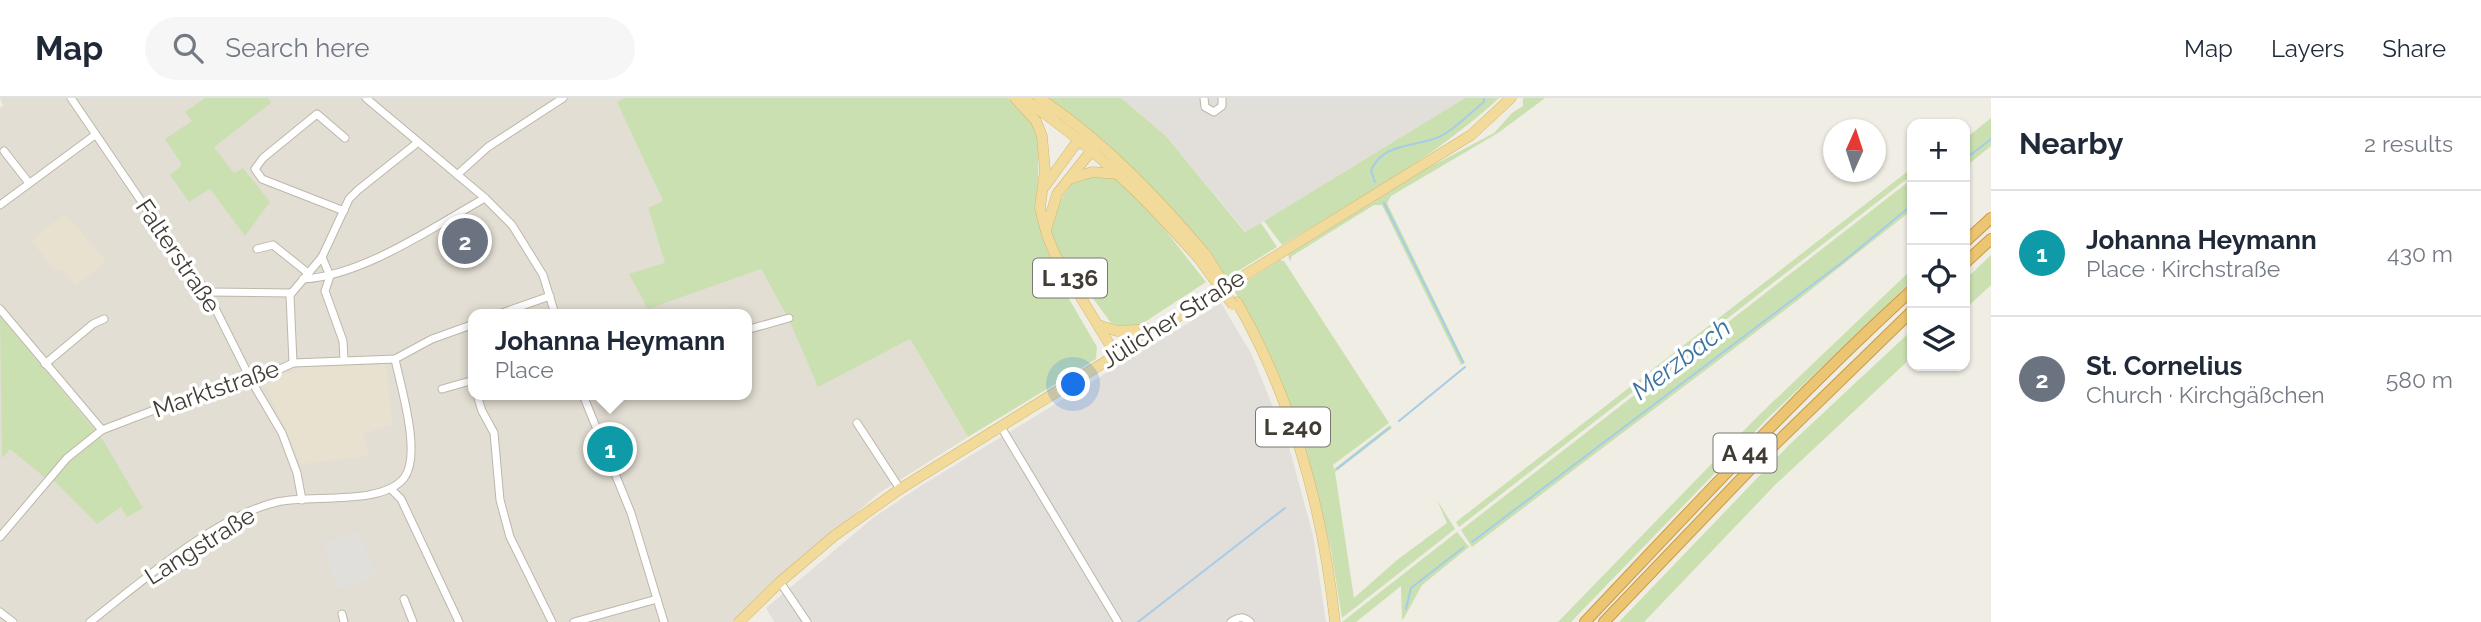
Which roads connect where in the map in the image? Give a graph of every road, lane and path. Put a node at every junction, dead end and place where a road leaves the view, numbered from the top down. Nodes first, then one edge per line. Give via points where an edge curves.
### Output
1 (71, 98) edge
2 (366, 98) edge
3 (563, 98) edge
4 (1015, 98) edge
5 (1022, 98) edge
6 (1039, 98) edge
7 (1204, 98) edge
8 (1222, 98) edge
9 (1511, 98) edge
10 (95, 135) junction
11 (345, 138) dead end
12 (1090, 141) junction
13 (417, 143) junction
14 (4, 151) dead end
15 (1119, 174) junction
16 (457, 175) junction
17 (1066, 181) junction
18 (29, 183) junction
19 (1043, 191) junction
20 (485, 198) junction
21 (0, 205) edge
22 (344, 211) junction
23 (1991, 218) edge
24 (1046, 230) junction
25 (1970, 237) edge
26 (1991, 239) edge
27 (257, 249) dead end
28 (322, 257) junction
29 (1203, 258) junction
30 (1970, 258) edge
31 (306, 276) junction
32 (330, 276) junction
33 (207, 292) junction
34 (291, 293) junction
35 (1907, 295) edge
36 (550, 296) junction
37 (0, 309) edge
38 (513, 309) edge
39 (554, 309) edge
40 (1907, 316) edge
41 (789, 318) dead end
42 (104, 319) dead end
43 (1098, 325) junction
44 (468, 326) edge
45 (1159, 328) junction
46 (752, 329) edge
47 (1116, 355) junction
48 (395, 359) junction
49 (344, 360) junction
50 (293, 363) junction
51 (45, 364) junction
52 (253, 382) junction
53 (468, 383) edge
54 (442, 390) dead end
55 (479, 400) edge
56 (585, 400) edge
57 (857, 423) dead end
58 (1001, 426) junction
59 (102, 430) junction
60 (390, 489) junction
61 (900, 489) junction
62 (302, 500) junction
63 (0, 537) edge
64 (780, 582) junction
65 (657, 598) junction
66 (404, 599) dead end
67 (0, 612) edge
68 (13, 622) edge
69 (90, 622) edge
70 (412, 622) edge
71 (459, 622) edge
72 (552, 622) edge
73 (573, 622) edge
74 (664, 622) edge
75 (738, 622) edge
76 (807, 622) edge
77 (1118, 622) edge
78 (1231, 622) edge
79 (1250, 622) edge
80 (1335, 622) edge
81 (1585, 622) edge
82 (1604, 622) edge

1 - 10 street, Falterstraße
2 - 13 street
3 - 16 street via 488,147
4 - 19 main road, L 136 via 1036,121 1042,136
5 - 12 main road, L 240
6 - 12 main road, L 240
7 - 8 street via 1205,107 1214,112 1222,106
9 - 45 main road, Jülicher Straße via 1471,135
10 - 18 street
10 - 33 street, Falterstraße
11 - 22 street via 319,113 255,169 262,179
12 - 15 main road, L 240
12 - 17 main road, L 136
12 - 19 main road via 1049,179
12 - 29 main road, L 240 via 1155,198
13 - 16 street
13 - 22 street via 358,190
14 - 18 street
15 - 17 main road via 1092,172
15 - 29 main road, L 240
16 - 20 street
17 - 24 main road, L 136 via 1053,200
18 - 21 street
19 - 24 main road, L 136 via 1040,208
20 - 32 street via 382,254
20 - 36 street via 524,241
22 - 28 street
23 - 25 highway
24 - 43 main road, L 136 via 1055,255
26 - 30 highway
27 - 31 street via 273,245
28 - 31 street
28 - 32 street
29 - 80 main road, L 240, bridge via 1273,373 1299,444 1327,560
31 - 32 street
31 - 34 street
32 - 49 street via 326,291 343,341
33 - 34 street
33 - 52 street, Falterstraße
34 - 50 street
35 - 81 highway, A 44 via 1747,451
36 - 38 street
36 - 39 street
37 - 51 street
40 - 82 highway, A 44 via 1760,459
41 - 46 street
42 - 51 street
43 - 45 main road via 1135,332
43 - 47 main road, L 136
44 - 48 street, Marktstraße via 432,338
45 - 47 main road, Jülicher Straße
47 - 58 main road, Jülicher Straße
48 - 49 street, Marktstraße
48 - 60 street via 412,456 405,477
49 - 50 street, Marktstraße
50 - 52 street, Marktstraße
51 - 59 street
52 - 59 street, Marktstraße via 170,404
52 - 62 street, Falterstraße via 282,433
53 - 54 street
55 - 72 street via 494,433 500,500 510,537
56 - 65 street via 631,513
57 - 61 street
58 - 61 main road, Jülicher Straße
58 - 77 street
59 - 63 street, Marktstraße via 67,458
60 - 62 street, Langstraße
60 - 71 street via 401,499
61 - 64 main road, Jülicher Straße
62 - 69 street, Langstraße via 266,505 230,521
64 - 75 main road, Jülicher Straße
64 - 76 street
65 - 73 street
65 - 74 street
66 - 70 street
67 - 68 street
78 - 79 street via 1245,618

